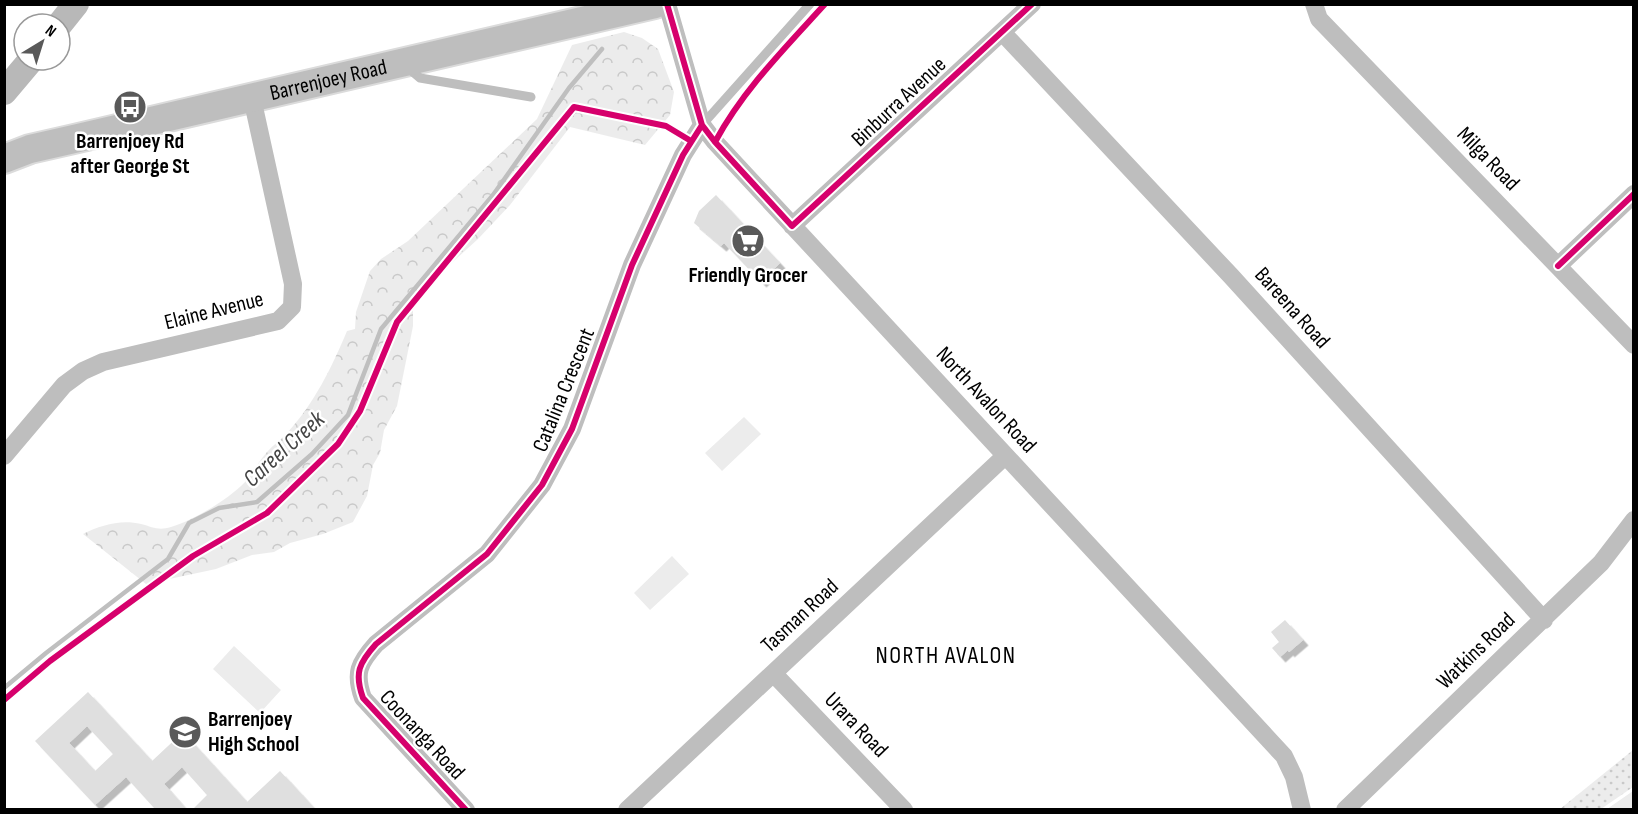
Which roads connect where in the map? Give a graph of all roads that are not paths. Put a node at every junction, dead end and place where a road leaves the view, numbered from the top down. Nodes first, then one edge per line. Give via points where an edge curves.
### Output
1 (655, 4) edge
2 (667, 4) edge
3 (810, 4) edge
4 (1032, 4) edge
5 (1314, 4) edge
6 (1002, 32) junction
7 (402, 63) junction
8 (21, 72) edge
9 (4, 92) edge
10 (531, 97) dead end
11 (252, 98) junction
12 (702, 125) junction
13 (4, 159) edge
14 (1634, 194) edge
15 (792, 226) junction
16 (1558, 266) junction
17 (1634, 345) edge
18 (4, 456) edge
19 (1005, 456) junction
20 (1634, 520) edge
21 (1544, 620) junction
22 (774, 674) junction
23 (357, 682) joint
24 (466, 810) edge
25 (627, 810) edge
26 (904, 810) edge
27 (1302, 810) edge
28 (1345, 810) edge

1 - 7 main road, Barrenjoey Road
2 - 12 street, North Avalon Road
3 - 12 lane
4 - 6 street, Binburra Avenue
5 - 16 street, Milga Road via 1318,19
6 - 15 street, Binburra Avenue
6 - 21 street, Bareena Road
7 - 10 lane via 420,78
7 - 11 main road, Barrenjoey Road
8 - 9 street
11 - 13 main road, Barrenjoey Road via 30,149
11 - 18 street, Elaine Avenue via 293,284 292,307 278,321 103,362 82,371 64,385
12 - 15 street, North Avalon Road
12 - 23 street, Catalina Crescent via 683,155 632,266 572,429 542,485 487,554 376,644 362,660
14 - 16 street
15 - 19 street, North Avalon Road
16 - 17 street, Milga Road
19 - 22 street, Tasman Road
19 - 27 street, North Avalon Road via 1284,756
20 - 21 street, Watkins Road via 1601,563
21 - 28 street, Watkins Road
22 - 25 street, Tasman Road
22 - 26 street, Urara Road
23 - 24 street, Coonanga Road via 363,698

